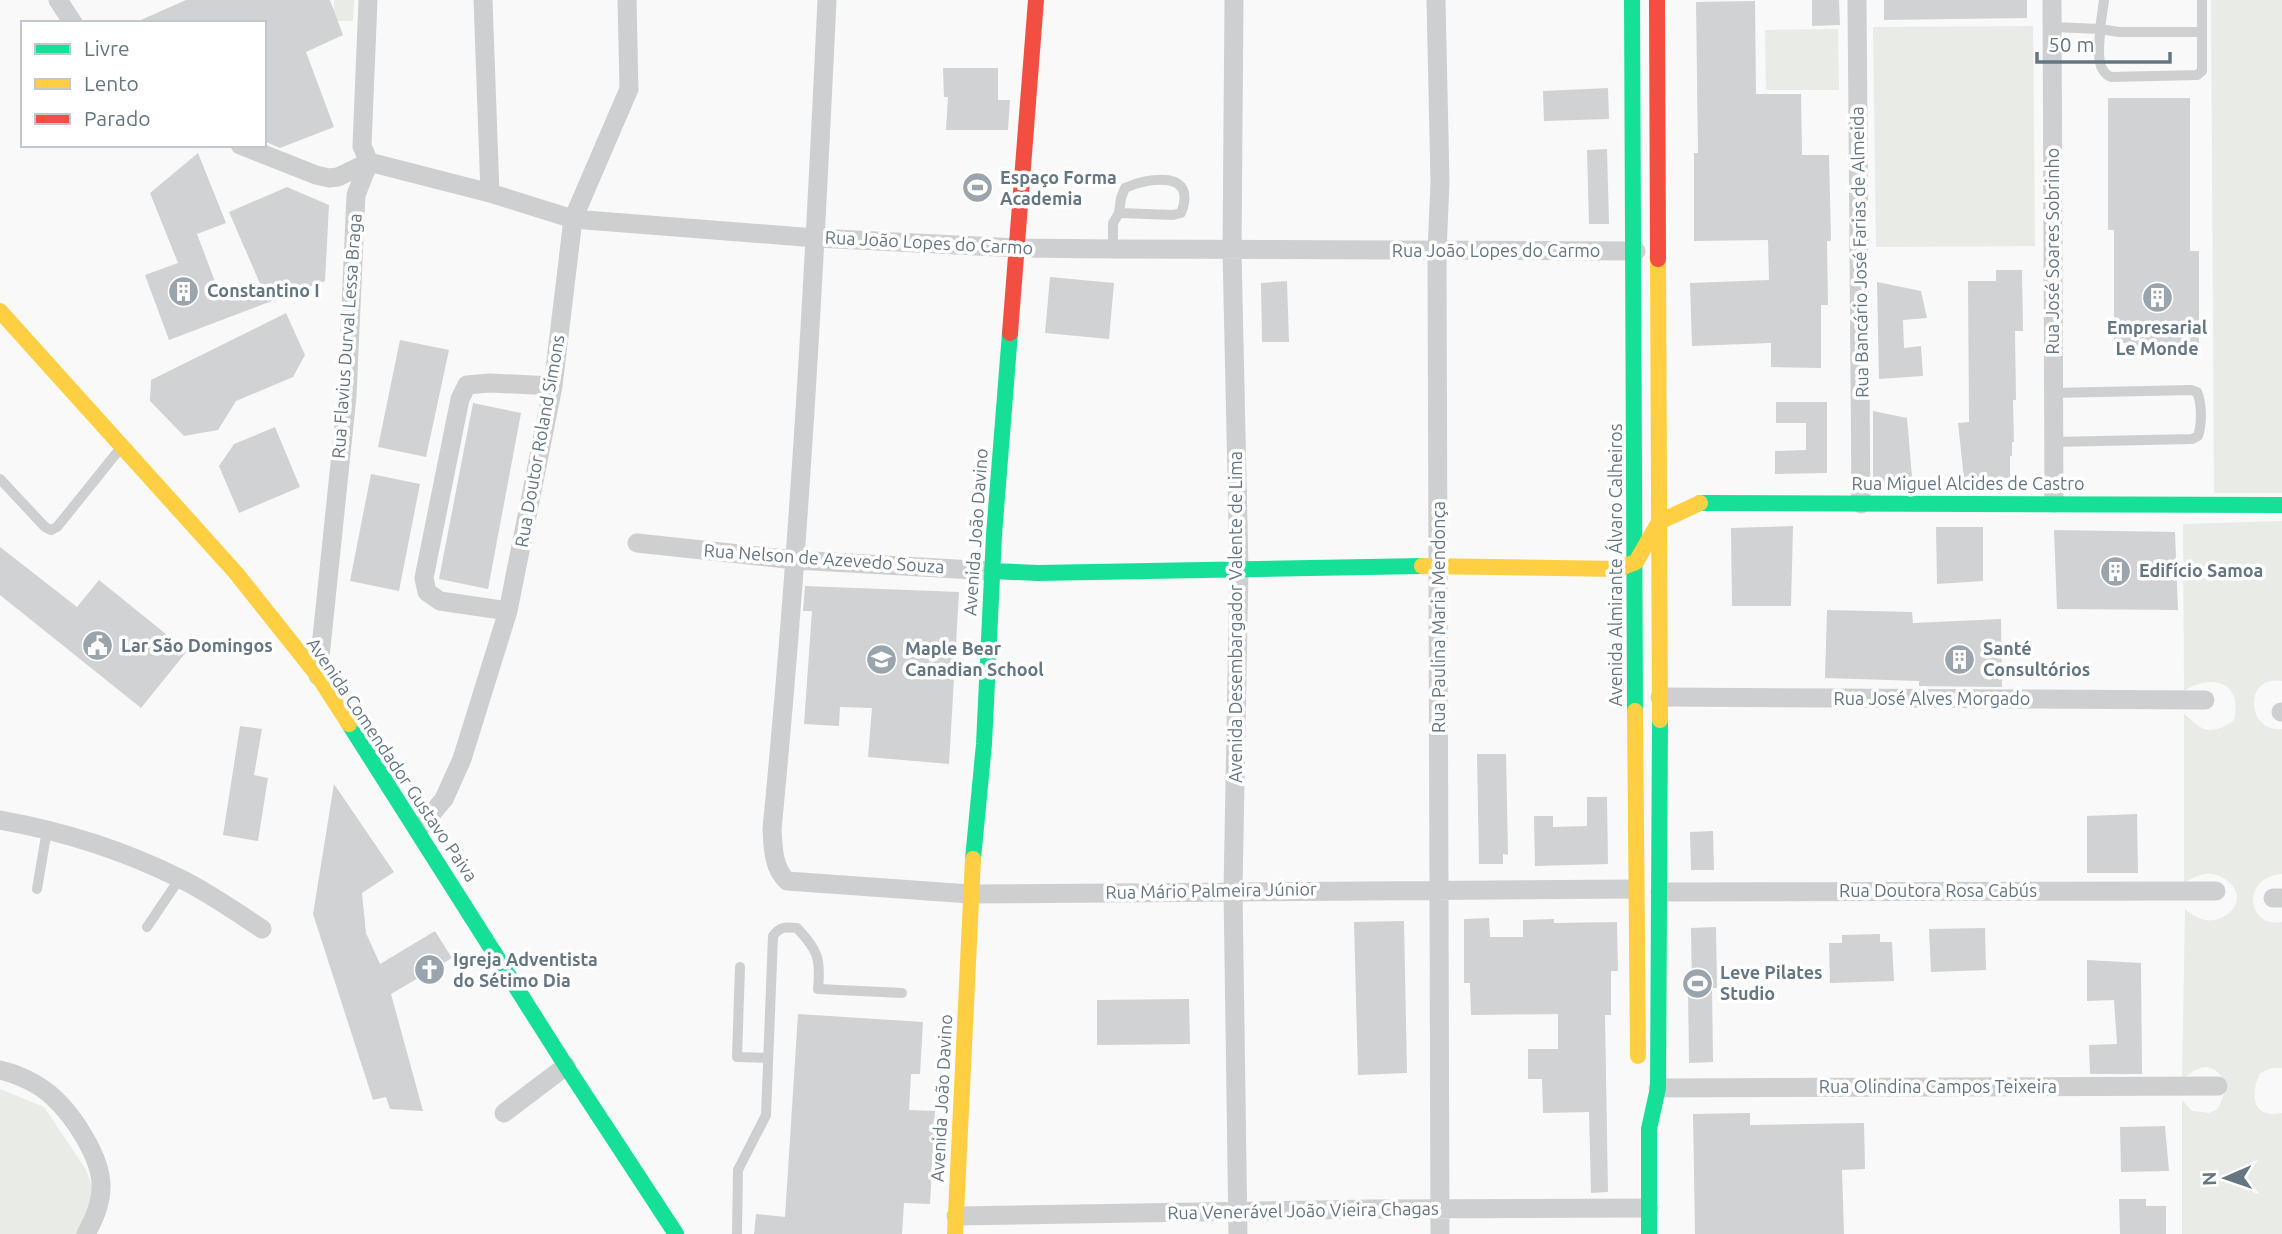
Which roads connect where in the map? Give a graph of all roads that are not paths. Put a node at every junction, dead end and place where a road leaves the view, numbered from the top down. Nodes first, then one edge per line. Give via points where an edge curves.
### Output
1 (58, 0) edge
2 (368, 0) edge
3 (483, 0) edge
4 (627, 0) edge
5 (827, 0) edge
6 (1036, 0) edge
7 (1234, 0) edge
8 (1436, 0) edge
9 (1632, 0) edge
10 (1657, 0) edge
11 (1857, 0) edge
12 (2052, 0) edge
13 (2104, 0) edge
14 (2202, 0) edge
15 (72, 21) edge
16 (2052, 27) junction
17 (2101, 29) junction
18 (2202, 32) junction
19 (245, 147) edge
20 (369, 162) junction
21 (490, 192) junction
22 (1119, 213) junction
23 (573, 219) junction
24 (816, 238) junction
25 (1017, 248) junction
26 (1113, 249) junction
27 (1232, 251) junction
28 (1636, 251) junction
29 (1437, 252) junction
30 (0, 311) edge
31 (553, 386) junction
32 (2053, 393) junction
33 (2054, 442) junction
34 (122, 447) junction
35 (0, 479) edge
36 (2054, 503) junction
37 (1861, 504) junction
38 (2282, 505) edge
39 (1659, 522) junction
40 (637, 543) dead end
41 (795, 560) junction
42 (1636, 562) junction
43 (1439, 566) junction
44 (1239, 569) junction
45 (992, 571) junction
46 (509, 611) junction
47 (318, 676) junction
48 (1660, 697) junction
49 (2205, 700) dead end
50 (0, 820) edge
51 (47, 830) junction
52 (418, 830) junction
53 (180, 878) junction
54 (37, 889) dead end
55 (1440, 889) junction
56 (1635, 889) junction
57 (1233, 890) junction
58 (2216, 891) dead end
59 (1660, 892) junction
60 (971, 894) junction
61 (147, 927) dead end
62 (262, 929) dead end
63 (740, 967) dead end
64 (902, 993) dead end
65 (768, 1058) junction
66 (566, 1066) junction
67 (0, 1070) edge
68 (1639, 1072) dead end
69 (2218, 1086) dead end
70 (1650, 1092) junction
71 (504, 1112) dead end
72 (1649, 1208) junction
73 (1440, 1209) junction
74 (1238, 1212) junction
75 (956, 1225) edge
76 (86, 1234) edge
77 (676, 1234) edge
78 (737, 1234) edge
79 (1238, 1234) edge
80 (1440, 1234) edge
81 (1649, 1234) edge

1 - 15 street
2 - 20 street via 362,146
3 - 21 street
4 - 23 street, Rua Doutor Roland Simons via 629,89
5 - 24 street
6 - 25 main road, Avenida João Davino
7 - 27 street, Avenida Desembargador Valente de Lima
8 - 29 street, Rua Paulina Maria Mendonça
9 - 28 main road, Avenida Almirante Álvaro Calheiros
10 - 39 main road
11 - 37 street, Rua Bancário José Farias de Almeida
12 - 16 street, Rua José Soares Sobrinho
13 - 17 lane
14 - 18 lane
16 - 17 lane
16 - 32 street, Rua José Soares Sobrinho
17 - 18 lane
17 - 18 lane via 2100,68 2111,77 2200,74
19 - 20 street via 329,178
20 - 21 street, Rua João Lopes do Carmo
20 - 47 street, Rua Flavius Durval Lessa Braga via 356,195 346,396
21 - 23 street, Rua João Lopes do Carmo
22 - 22 lane via 1181,213 1183,191 1170,179 1143,180 1125,188
22 - 26 lane via 1113,223
23 - 24 street, Rua João Lopes do Carmo
23 - 31 street, Rua Doutor Roland Simons
24 - 25 street, Rua João Lopes do Carmo
24 - 41 street
25 - 26 street, Rua João Lopes do Carmo
25 - 45 main road, Avenida João Davino
26 - 27 street, Rua João Lopes do Carmo
27 - 29 street, Rua João Lopes do Carmo
27 - 44 street, Avenida Desembargador Valente de Lima
28 - 29 street, Rua João Lopes do Carmo
28 - 42 main road, Avenida Almirante Álvaro Calheiros
29 - 43 street, Rua Paulina Maria Mendonça
30 - 34 main road, Avenida Comendador Gustavo Paiva
31 - 46 street, Rua Doutor Roland Simons
31 - 46 street via 467,385 460,399 426,565 427,592 440,601
32 - 33 street, Rua José Soares Sobrinho
32 - 33 lane via 2192,390 2200,398 2200,430 2192,439
33 - 36 street, Rua José Soares Sobrinho
34 - 35 lane via 51,530
34 - 47 main road, Avenida Comendador Gustavo Paiva via 236,573
36 - 37 main road, Rua Miguel Alcides de Castro
36 - 38 main road, Rua Miguel Alcides de Castro
37 - 39 main road, Rua Miguel Alcides de Castro via 1700,503
39 - 42 main road
39 - 48 main road
40 - 41 street, Rua Nelson de Azevedo Souza
41 - 45 street, Rua Nelson de Azevedo Souza
41 - 60 street, Rua Mário Palmeira Júnior via 772,829 779,874 787,881
42 - 43 main road, Rua Nelson de Azevedo Souza via 1618,569
42 - 56 main road, Avenida Almirante Álvaro Calheiros
43 - 44 main road, Rua Nelson de Azevedo Souza
43 - 55 street, Rua Paulina Maria Mendonça
44 - 45 main road, Rua Nelson de Azevedo Souza
44 - 57 street, Avenida Desembargador Valente de Lima
45 - 60 main road, Avenida João Davino
46 - 52 street, Rua Doutor Roland Simons via 462,759 444,799
47 - 52 main road, Avenida Comendador Gustavo Paiva
48 - 49 street, Rua José Alves Morgado
48 - 59 main road
50 - 51 street
51 - 53 street via 119,851
51 - 54 lane
52 - 66 main road, Avenida Comendador Gustavo Paiva
53 - 61 lane
53 - 62 street
55 - 56 street, Rua Mário Palmeira Júnior
55 - 57 street, Rua Mário Palmeira Júnior
55 - 73 street, Rua Paulina Maria Mendonça
56 - 68 main road, Avenida Almirante Álvaro Calheiros
57 - 60 street, Rua Mário Palmeira Júnior
57 - 74 street, Avenida Desembargador Valente de Lima
58 - 59 street, Rua Doutora Rosa Cabús
59 - 70 main road
60 - 75 main road, Avenida João Davino
63 - 65 lane via 737,1057
64 - 65 lane via 818,989 820,963 813,945 797,928 784,927 774,936
65 - 78 lane via 766,1115 738,1170
66 - 71 street
66 - 77 main road, Avenida Comendador Gustavo Paiva
67 - 76 street via 17,1074 53,1096 79,1128 98,1168 101,1186 99,1206
69 - 70 street, Rua Olindina Campos Teixeira
70 - 72 main road
72 - 73 street, Rua Venerável João Vieira Chagas
72 - 81 main road
73 - 74 street, Rua Venerável João Vieira Chagas
73 - 80 street, Rua Paulina Maria Mendonça
74 - 75 street, Rua Venerável João Vieira Chagas
74 - 79 street, Avenida Desembargador Valente de Lima

